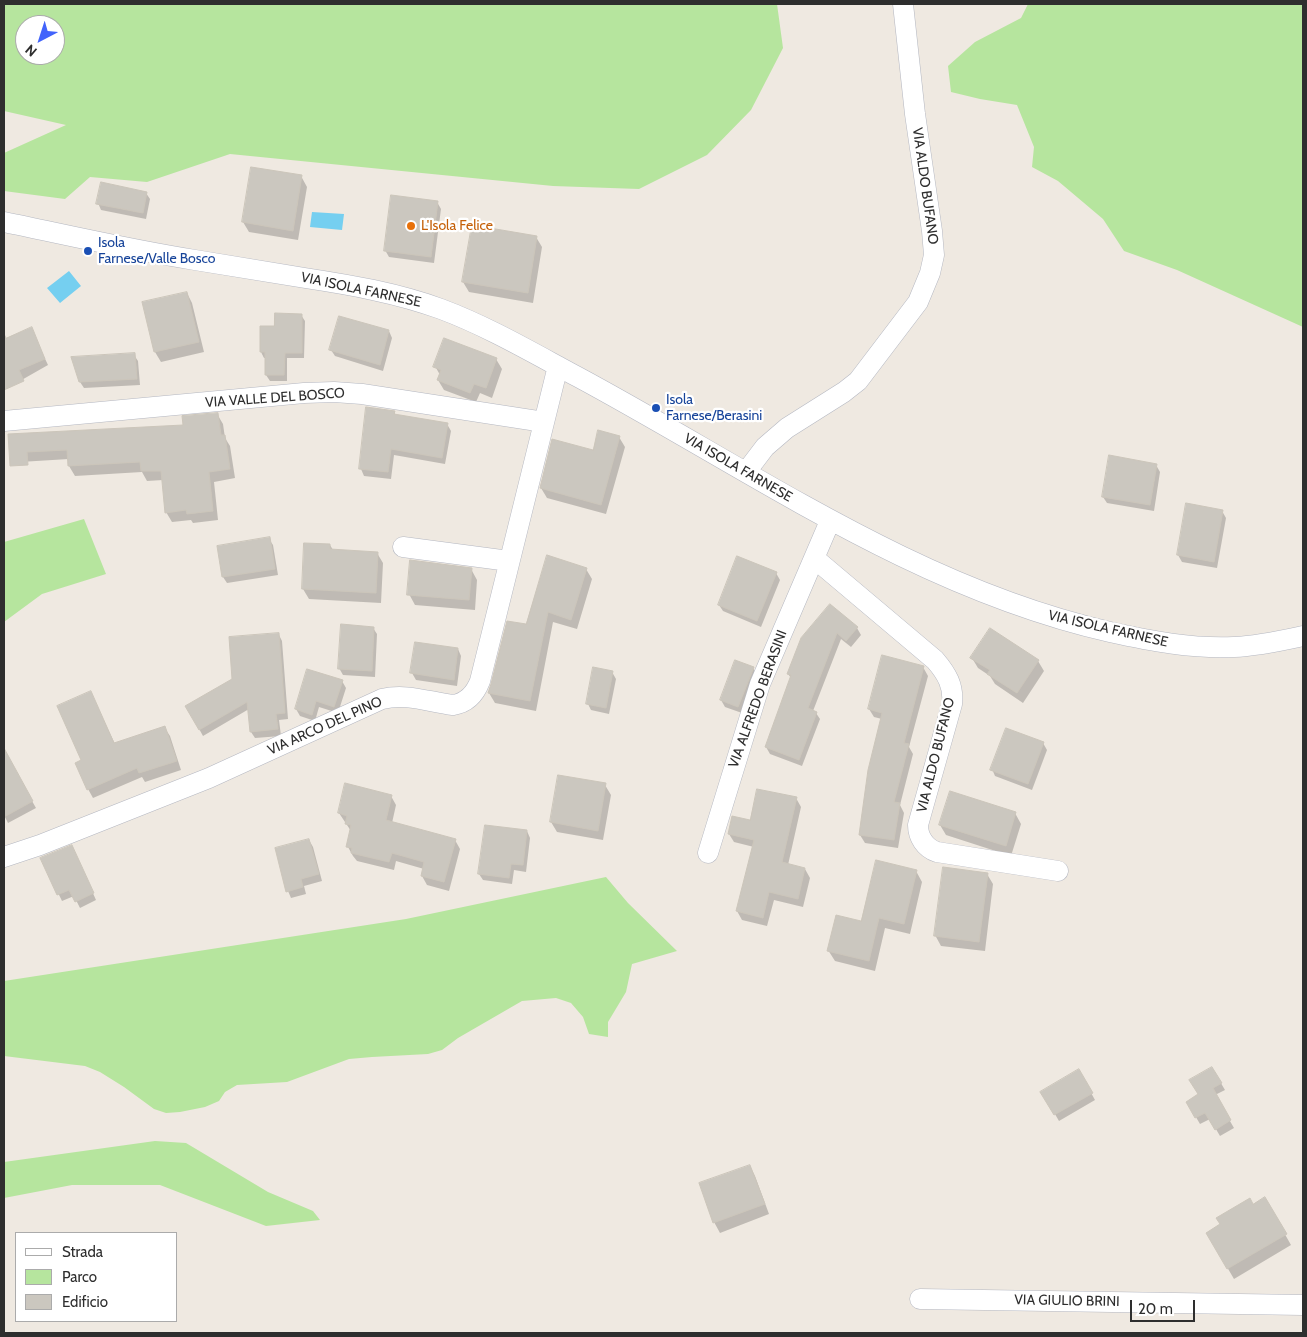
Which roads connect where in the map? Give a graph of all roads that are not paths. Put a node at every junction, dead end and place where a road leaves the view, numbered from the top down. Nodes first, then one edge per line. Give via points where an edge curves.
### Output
1 (903, 4) edge
2 (4, 222) edge
3 (558, 366) junction
4 (4, 421) edge
5 (544, 422) junction
6 (746, 472) junction
7 (830, 521) junction
8 (403, 547) dead end
9 (814, 558) junction
10 (509, 561) junction
11 (1303, 636) edge
12 (708, 853) dead end
13 (4, 858) edge
14 (1058, 871) dead end
15 (920, 1299) dead end
16 (1303, 1305) edge

1 - 6 street, VIA ALDO BUFANO via 932,231 934,255 930,273 918,302 858,381 787,428 765,447
2 - 3 street, VIA ISOLA FARNESE via 410,299 478,324
3 - 5 street, VIA ARCO DEL PINO
3 - 6 street, VIA ISOLA FARNESE
4 - 5 street, VIA VALLE DEL BOSCO via 334,392
5 - 10 street, VIA ARCO DEL PINO
6 - 7 street, VIA ISOLA FARNESE
7 - 9 street, VIA ALFREDO BERASINI
7 - 11 street, VIA ISOLA FARNESE via 977,590 1086,626 1141,639 1193,646 1235,647
8 - 10 street
9 - 12 street, VIA ALFREDO BERASINI via 760,684
9 - 14 street, VIA ALDO BUFANO via 935,660 950,682 952,704 918,824 920,837 927,847 937,852
10 - 13 street, VIA ARCO DEL PINO via 480,681 464,702 452,705 410,697 382,699 209,778
15 - 16 street, VIA GIULIO BRINI

